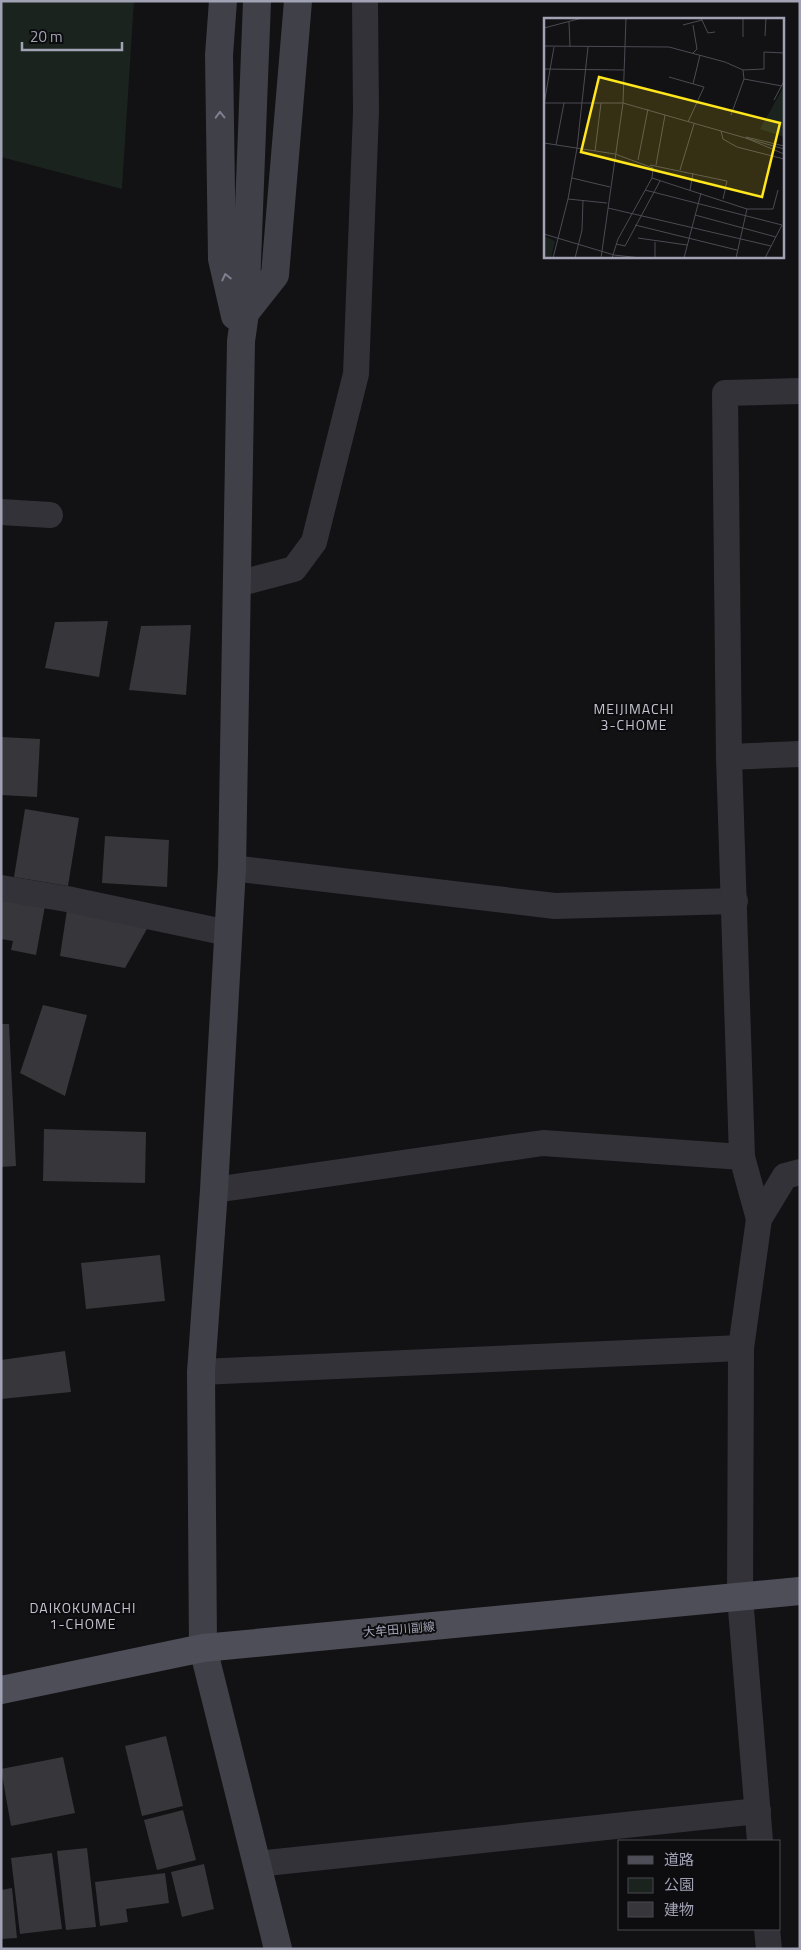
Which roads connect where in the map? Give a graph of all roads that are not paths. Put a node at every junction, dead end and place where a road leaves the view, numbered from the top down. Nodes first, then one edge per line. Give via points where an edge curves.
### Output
1 (223, 1) edge
2 (258, 1) edge
3 (298, 1) edge
4 (365, 1) edge
5 (245, 313) junction
6 (241, 342) junction
7 (800, 391) edge
8 (1, 512) edge
9 (50, 515) dead end
10 (237, 584) junction
11 (800, 754) edge
12 (729, 757) junction
13 (232, 868) junction
14 (1, 888) edge
15 (735, 901) junction
16 (228, 933) junction
17 (742, 1157) junction
18 (800, 1172) edge
19 (214, 1190) junction
20 (759, 1219) junction
21 (741, 1348) junction
22 (201, 1372) junction
23 (800, 1591) edge
24 (740, 1597) junction
25 (203, 1648) junction
26 (1, 1690) edge
27 (758, 1811) junction
28 (760, 1840) edge
29 (256, 1864) junction
30 (767, 1930) edge
31 (278, 1949) edge
32 (768, 1949) edge

6 -> 1 street via 222,259 219,55
2 - 5 street
3 - 5 street via 275,276
4 - 10 street via 366,112 356,374 314,542 294,569
5 - 6 street
6 - 10 street
7 - 12 street via 725,393
8 - 9 street
10 - 13 street
11 - 12 street
12 - 15 street
13 - 15 street via 555,906
13 - 16 street
14 - 16 street
15 - 17 street
16 - 19 street
17 - 19 street via 544,1143
17 - 20 street
18 - 20 street via 785,1176
19 - 22 street
20 - 21 street
21 - 22 street
21 - 24 street
22 - 25 street
23 - 24 main road, 大牟田川副線
24 - 25 main road, 大牟田川副線
24 - 27 street
25 - 26 main road, 大牟田川副線
25 - 29 street
27 - 28 street
27 - 29 street
29 - 31 street
30 - 32 street

